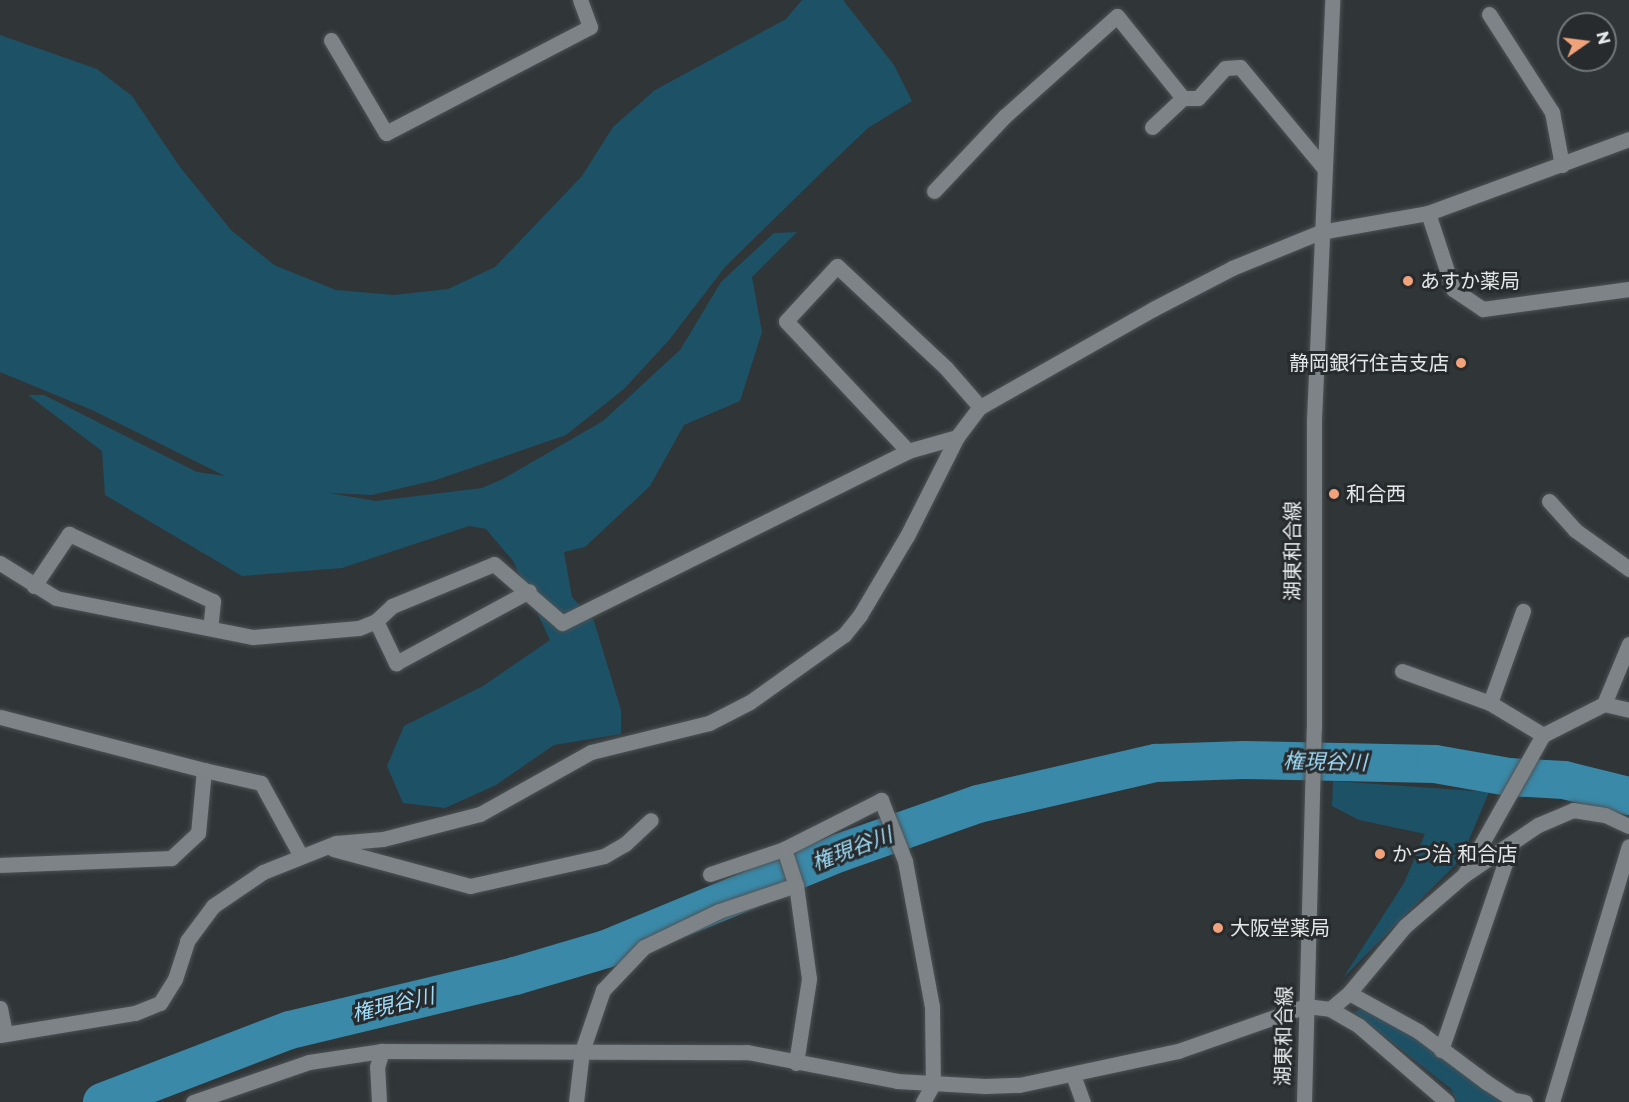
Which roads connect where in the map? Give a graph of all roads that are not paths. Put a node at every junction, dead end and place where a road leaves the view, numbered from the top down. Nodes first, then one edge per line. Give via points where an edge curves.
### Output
1 (580, 0) edge
2 (1332, 0) edge
3 (1490, 14) dead end
4 (331, 40) dead end
5 (1184, 98) junction
6 (1152, 127) dead end
7 (1629, 139) edge
8 (1562, 165) junction
9 (1323, 167) junction
10 (934, 191) dead end
11 (1428, 213) junction
12 (1320, 232) junction
13 (1629, 289) edge
14 (980, 407) junction
15 (957, 437) junction
16 (908, 451) junction
17 (1549, 501) dead end
18 (0, 563) edge
19 (1629, 569) edge
20 (34, 586) junction
21 (529, 591) junction
22 (1523, 611) dead end
23 (376, 621) junction
24 (210, 628) junction
25 (1629, 644) edge
26 (1402, 671) dead end
27 (1490, 703) junction
28 (1604, 704) junction
29 (1629, 710) edge
30 (0, 717) edge
31 (1543, 735) junction
32 (204, 770) junction
33 (651, 820) dead end
34 (1629, 826) edge
35 (1511, 846) junction
36 (1629, 846) edge
37 (324, 847) junction
38 (784, 849) junction
39 (301, 856) junction
40 (0, 865) edge
41 (710, 874) dead end
42 (1464, 875) junction
43 (796, 885) junction
44 (1349, 993) junction
45 (1306, 1006) junction
46 (0, 1008) edge
47 (1330, 1009) junction
48 (2, 1034) edge
49 (1441, 1050) junction
50 (382, 1051) junction
51 (582, 1051) junction
52 (796, 1063) junction
53 (1073, 1075) junction
54 (933, 1084) junction
55 (193, 1102) edge
56 (379, 1102) edge
57 (576, 1102) edge
58 (923, 1102) edge
59 (1083, 1102) edge
60 (1304, 1102) edge
61 (1447, 1102) edge
62 (1525, 1102) edge
63 (1551, 1102) edge

1 - 4 street via 590,27 386,133
2 - 9 street, 湖東和合線
3 - 8 street via 1552,111
5 - 6 street
5 - 9 street via 1198,98 1225,68 1240,67
5 - 10 street via 1117,16 1005,116
7 - 8 street
8 - 11 street
9 - 12 street, 湖東和合線
11 - 12 street
11 - 13 street via 1453,289 1483,309
12 - 14 street via 1201,284
12 - 45 street, 湖東和合線
14 - 15 street
14 - 16 street via 946,368 837,266 786,321
15 - 16 street
15 - 37 street via 872,600 855,622 844,635 750,702 709,723 591,752 480,814 421,831
16 - 21 street via 562,623
17 - 19 street via 1575,530
18 - 20 street
20 - 24 street via 56,598
20 - 24 street via 69,534 213,601
21 - 23 street via 494,564 392,606
21 - 23 street via 396,663
22 - 27 street
23 - 24 street via 324,634 253,637
25 - 28 street
26 - 27 street
27 - 31 street
28 - 29 street
28 - 31 street
30 - 32 street
31 - 42 street
32 - 39 street via 261,783
32 - 40 street via 198,832 171,858
33 - 37 street via 625,844 604,856 471,886
34 - 35 street via 1605,815 1573,810 1538,825
35 - 42 street
35 - 49 street
36 - 63 street
37 - 39 street
38 - 41 street
38 - 43 street
38 - 54 street via 880,800 905,861 932,1006
39 - 48 street via 263,872 213,906 187,941 175,979 160,1003 135,1013
42 - 44 street via 1405,927
43 - 51 street via 719,911 644,947 603,990
43 - 52 street via 809,980
44 - 47 street
44 - 49 street via 1418,1031
45 - 47 street
45 - 53 street via 1178,1051
45 - 60 street, 湖東和合線
46 - 48 street
47 - 61 street via 1359,1026
49 - 62 street via 1514,1100
50 - 51 street
50 - 55 street via 309,1062
50 - 56 street via 378,1067
51 - 52 street via 747,1052
51 - 57 street
52 - 54 street
53 - 54 street via 1020,1085
53 - 59 street
54 - 58 street

